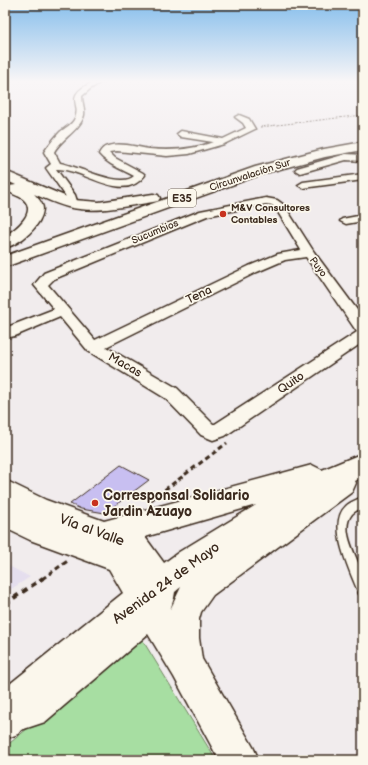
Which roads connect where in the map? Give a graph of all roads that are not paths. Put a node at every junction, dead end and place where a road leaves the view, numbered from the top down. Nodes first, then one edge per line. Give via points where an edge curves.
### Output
1 (80, 118) edge
2 (240, 118) edge
3 (181, 134) dead end
4 (363, 137) edge
5 (222, 142) junction
6 (363, 146) edge
7 (363, 158) edge
8 (56, 164) junction
9 (300, 170) dead end
10 (5, 175) edge
11 (363, 178) edge
12 (303, 185) dead end
13 (5, 187) edge
14 (154, 198) junction
15 (276, 203) joint
16 (73, 204) junction
17 (363, 218) edge
18 (346, 221) dead end
19 (5, 243) edge
20 (55, 244) junction
21 (5, 251) edge
22 (308, 253) junction
23 (5, 262) edge
24 (5, 279) edge
25 (41, 284) joint
26 (63, 311) junction
27 (363, 330) edge
28 (10, 332) dead end
29 (363, 335) edge
30 (94, 347) junction
31 (220, 431) joint
32 (363, 463) edge
33 (363, 470) edge
34 (5, 493) edge
35 (363, 502) edge
36 (5, 513) edge
37 (97, 541) junction
38 (363, 590) edge
39 (152, 597) junction
40 (186, 665) junction
41 (8, 718) edge
42 (240, 760) edge

1 - 8 street via 52,146 49,152
2 - 5 street via 251,129
3 - 5 street
4 - 14 main road, Circunvalación Sur / E35 via 278,155
5 - 8 street via 181,152 110,148 104,154 108,159 140,175 138,179 127,182 98,179 65,165
6 - 20 main road, Circunvalación Sur / E35 via 266,168
7 - 9 street via 346,157
8 - 16 street via 51,168 70,195
10 - 16 main road
11 - 12 street
13 - 19 main road via 29,195 36,203 32,221
14 - 16 main road via 99,206
14 - 21 main road, Circunvalación Sur / E35
15 - 22 street, Puyo
15 - 25 street, Sucumbios via 266,201 204,213 50,276
17 - 18 street
20 - 23 main road, Circunvalación Sur / E35
20 - 24 main road
22 - 27 street, Puyo
22 - 30 street, Tena via 282,257 253,269
25 - 26 street, Macas
26 - 28 street
26 - 30 street, Macas
29 - 31 street, Quito
30 - 31 street, Macas via 171,393 208,430
32 - 37 main road
32 - 39 main road, Avenida 24 de Mayo via 308,488 189,562
33 - 40 main road via 202,584 191,597 183,616 182,637
34 - 37 main road, Vía al Valle
35 - 38 lane via 350,509 342,526 346,546
36 - 37 main road, Vía al Valle via 30,526
37 - 39 main road, Vía al Valle via 119,558
39 - 40 main road, Vía al Valle
39 - 41 main road, Avenida 24 de Mayo via 32,709
40 - 42 main road, Vía al Valle

